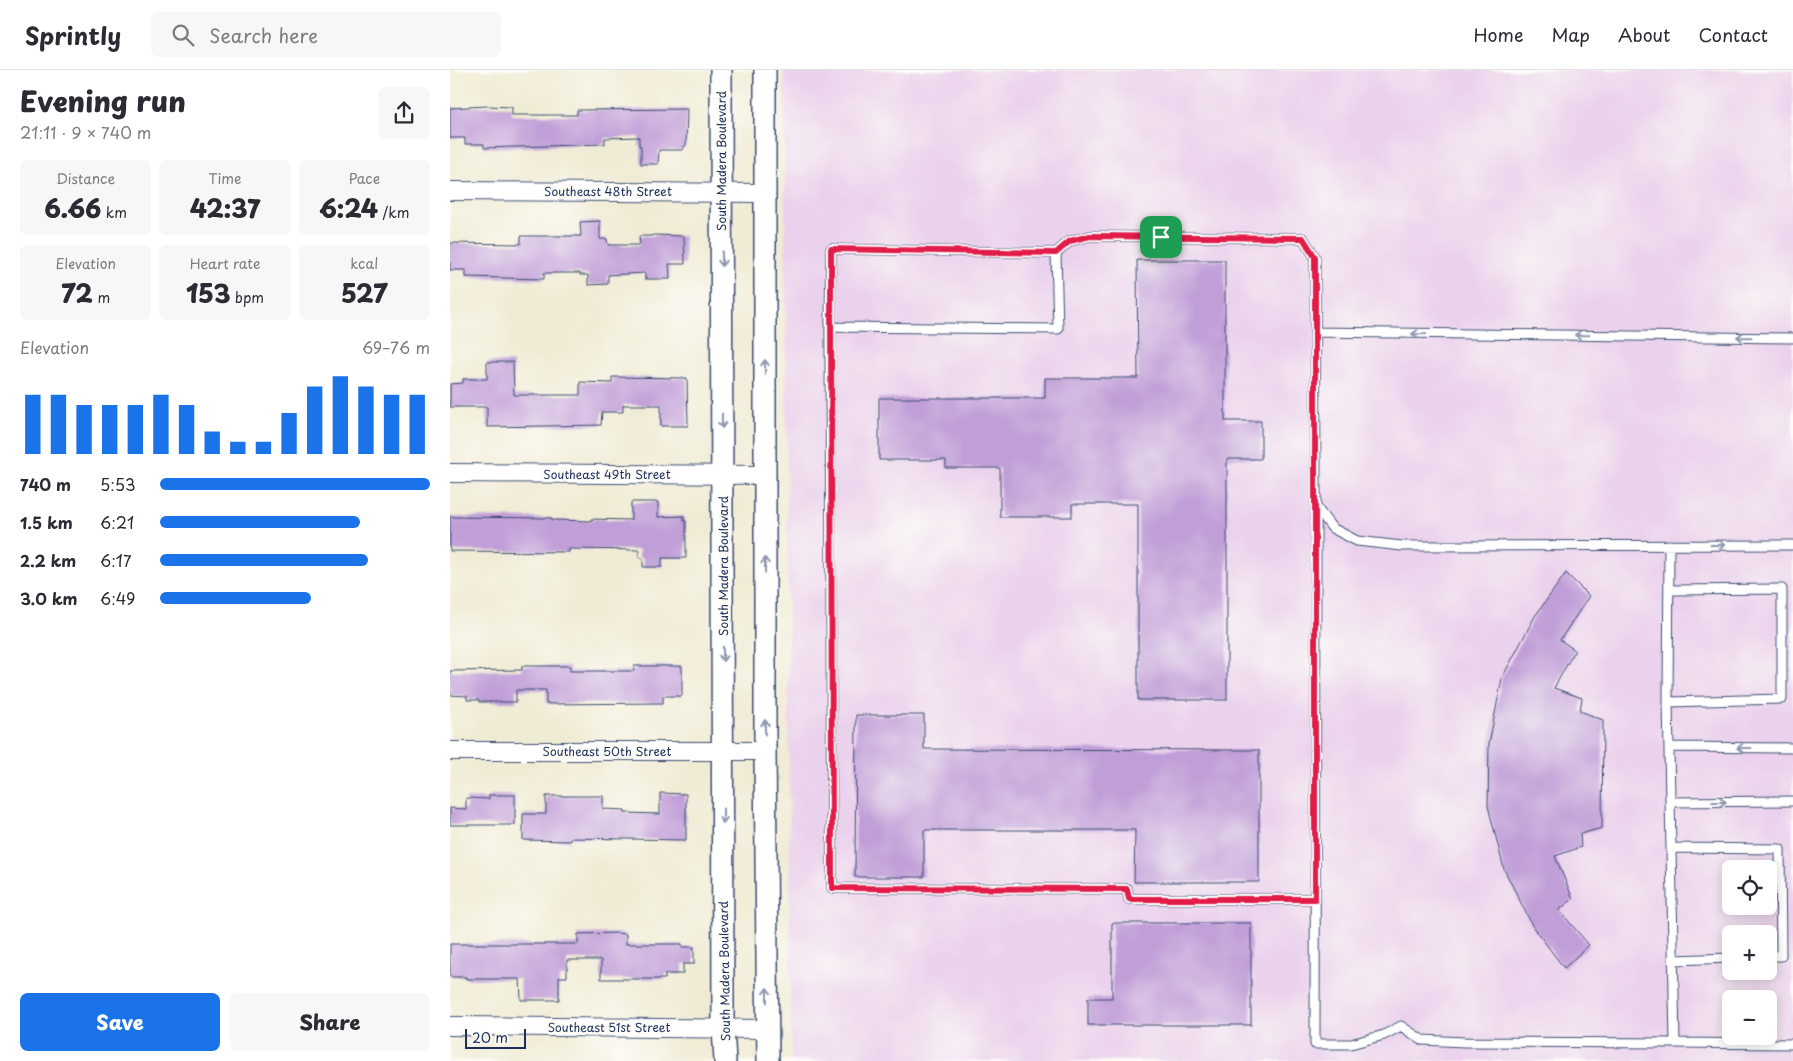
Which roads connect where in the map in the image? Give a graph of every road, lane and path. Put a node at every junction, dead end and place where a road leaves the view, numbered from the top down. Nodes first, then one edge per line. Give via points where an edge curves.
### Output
1 (721, 70) edge
2 (766, 70) edge
3 (450, 191) edge
4 (721, 192) junction
5 (765, 193) junction
6 (1056, 253) junction
7 (830, 326) junction
8 (1315, 332) junction
9 (1793, 338) edge
10 (450, 473) edge
11 (722, 474) junction
12 (765, 475) junction
13 (1316, 507) junction
14 (1669, 545) junction
15 (1793, 545) edge
16 (1669, 590) junction
17 (1668, 702) junction
18 (1670, 747) junction
19 (1793, 748) edge
20 (450, 751) edge
21 (723, 751) junction
22 (765, 751) junction
23 (1793, 801) edge
24 (1670, 802) junction
25 (1671, 848) junction
26 (1315, 899) junction
27 (1777, 956) edge
28 (1722, 958) edge
29 (1674, 960) junction
30 (450, 1026) edge
31 (723, 1028) junction
32 (767, 1029) junction
33 (1675, 1043) junction
34 (1793, 1044) edge
35 (725, 1061) edge
36 (768, 1061) edge

1 - 4 street, South Madera Boulevard
2 - 5 street
3 - 4 street, Southeast 48th Street
4 - 5 street, Southeast 48th Street
4 -> 11 street, South Madera Boulevard
12 -> 5 street
6 - 7 lane via 831,249
6 - 7 lane via 1058,329
6 - 8 lane via 1070,241 1090,236 1303,238 1315,257
7 - 26 lane via 832,888 1127,889 1129,899
9 -> 8 lane
8 - 13 lane
10 - 11 street, Southeast 49th Street
11 - 12 street, Southeast 49th Street
11 -> 21 street, South Madera Boulevard
22 -> 12 street
13 - 14 lane via 1332,528 1357,541 1402,546
13 - 26 lane
14 -> 15 lane
14 - 16 lane
16 - 17 lane
16 - 17 lane via 1782,589 1782,699
17 - 18 lane
19 -> 18 lane
18 - 24 lane
20 - 21 street, Southeast 50th Street
21 - 22 street, Southeast 50th Street
21 -> 31 street, South Madera Boulevard
32 -> 22 street
24 -> 23 lane
24 - 25 lane
25 - 27 lane via 1780,849 1781,956
25 - 29 lane
26 - 33 lane via 1315,1044 1352,1044 1402,1026 1422,1040
28 - 29 lane
29 - 33 lane
30 - 31 street, Southeast 51st Street
31 - 32 street, Southeast 51st Street
31 - 35 street, South Madera Boulevard
32 - 36 street
33 - 34 lane

